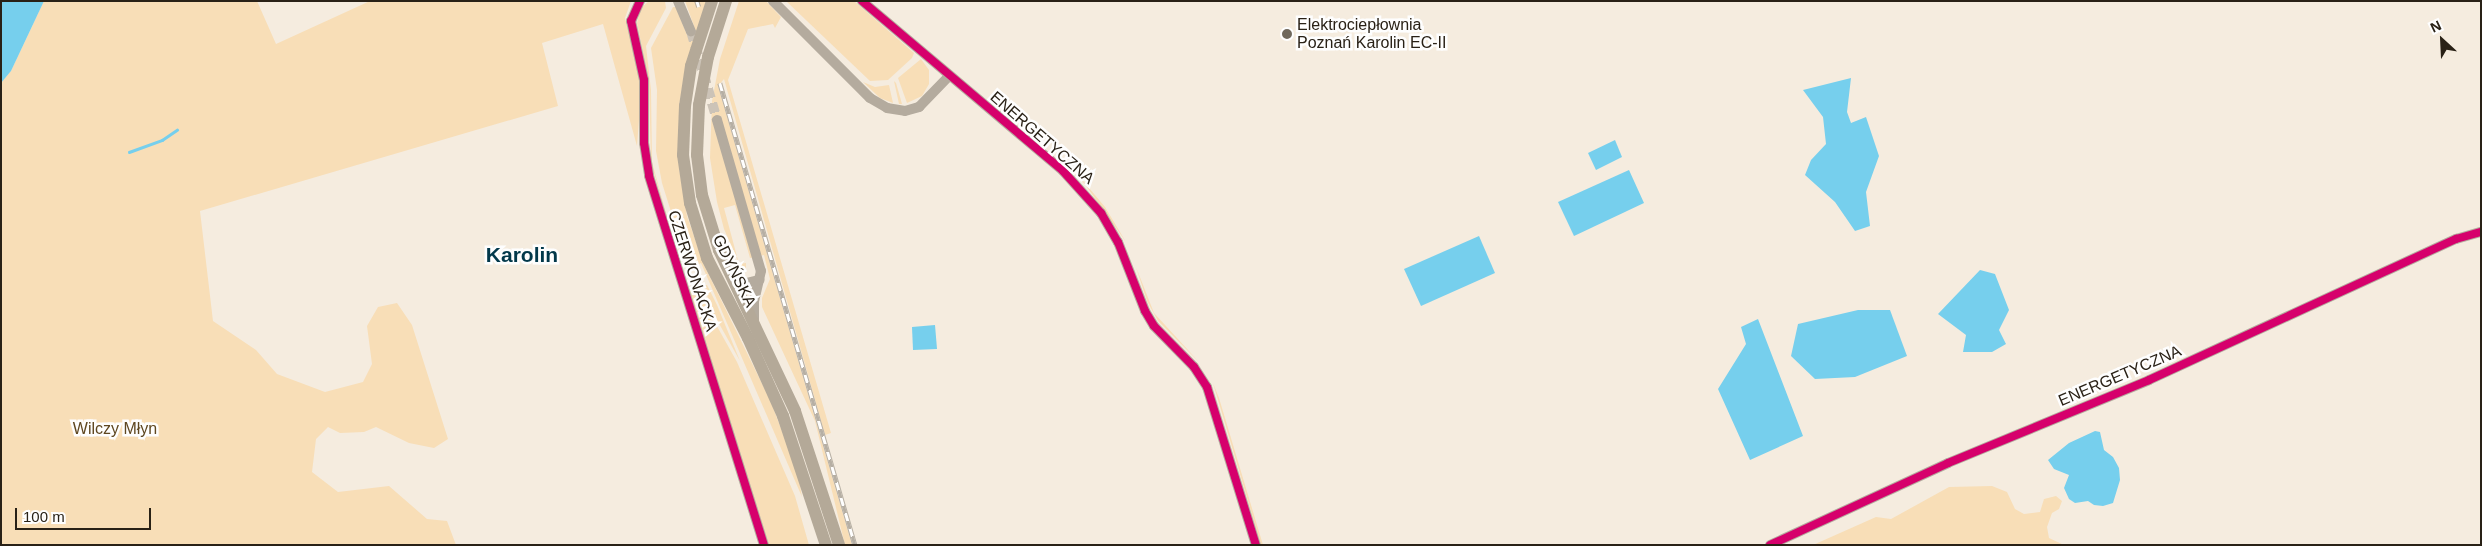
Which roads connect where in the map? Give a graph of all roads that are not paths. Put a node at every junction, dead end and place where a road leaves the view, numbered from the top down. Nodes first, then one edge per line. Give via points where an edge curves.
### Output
1 (640, 1) edge
2 (678, 1) edge
3 (712, 1) edge
4 (726, 1) edge
5 (773, 1) edge
6 (862, 1) edge
7 (691, 31) tunnel mouth
8 (949, 76) junction
9 (717, 120) tunnel mouth
10 (2481, 232) edge
11 (732, 277) junction
12 (760, 280) junction
13 (754, 321) junction
14 (764, 545) edge
15 (826, 545) edge
16 (839, 545) edge
17 (1256, 545) edge
18 (1770, 545) edge

1 - 14 street, CZERWONACKA via 631,21 644,80 644,143 648,176
2 - 7 street
3 - 15 main road, GDYŃSKA via 691,66 685,106 684,155 690,203 707,258 783,416
4 - 11 main road, GDYŃSKA via 701,89 697,146 706,211
5 - 8 street via 864,91 887,108 905,111 918,107
6 - 8 street, ENERGETYCZNA
8 - 17 street, ENERGETYCZNA via 1063,171 1101,212 1118,242 1154,326 1194,367 1207,387
9 - 12 street via 760,269
10 - 18 street, ENERGETYCZNA via 2456,239 2150,380 1948,463
11 - 12 street via 742,284
11 - 13 main road, GDYŃSKA
12 - 13 street via 754,301
13 - 16 main road, GDYŃSKA via 800,425

